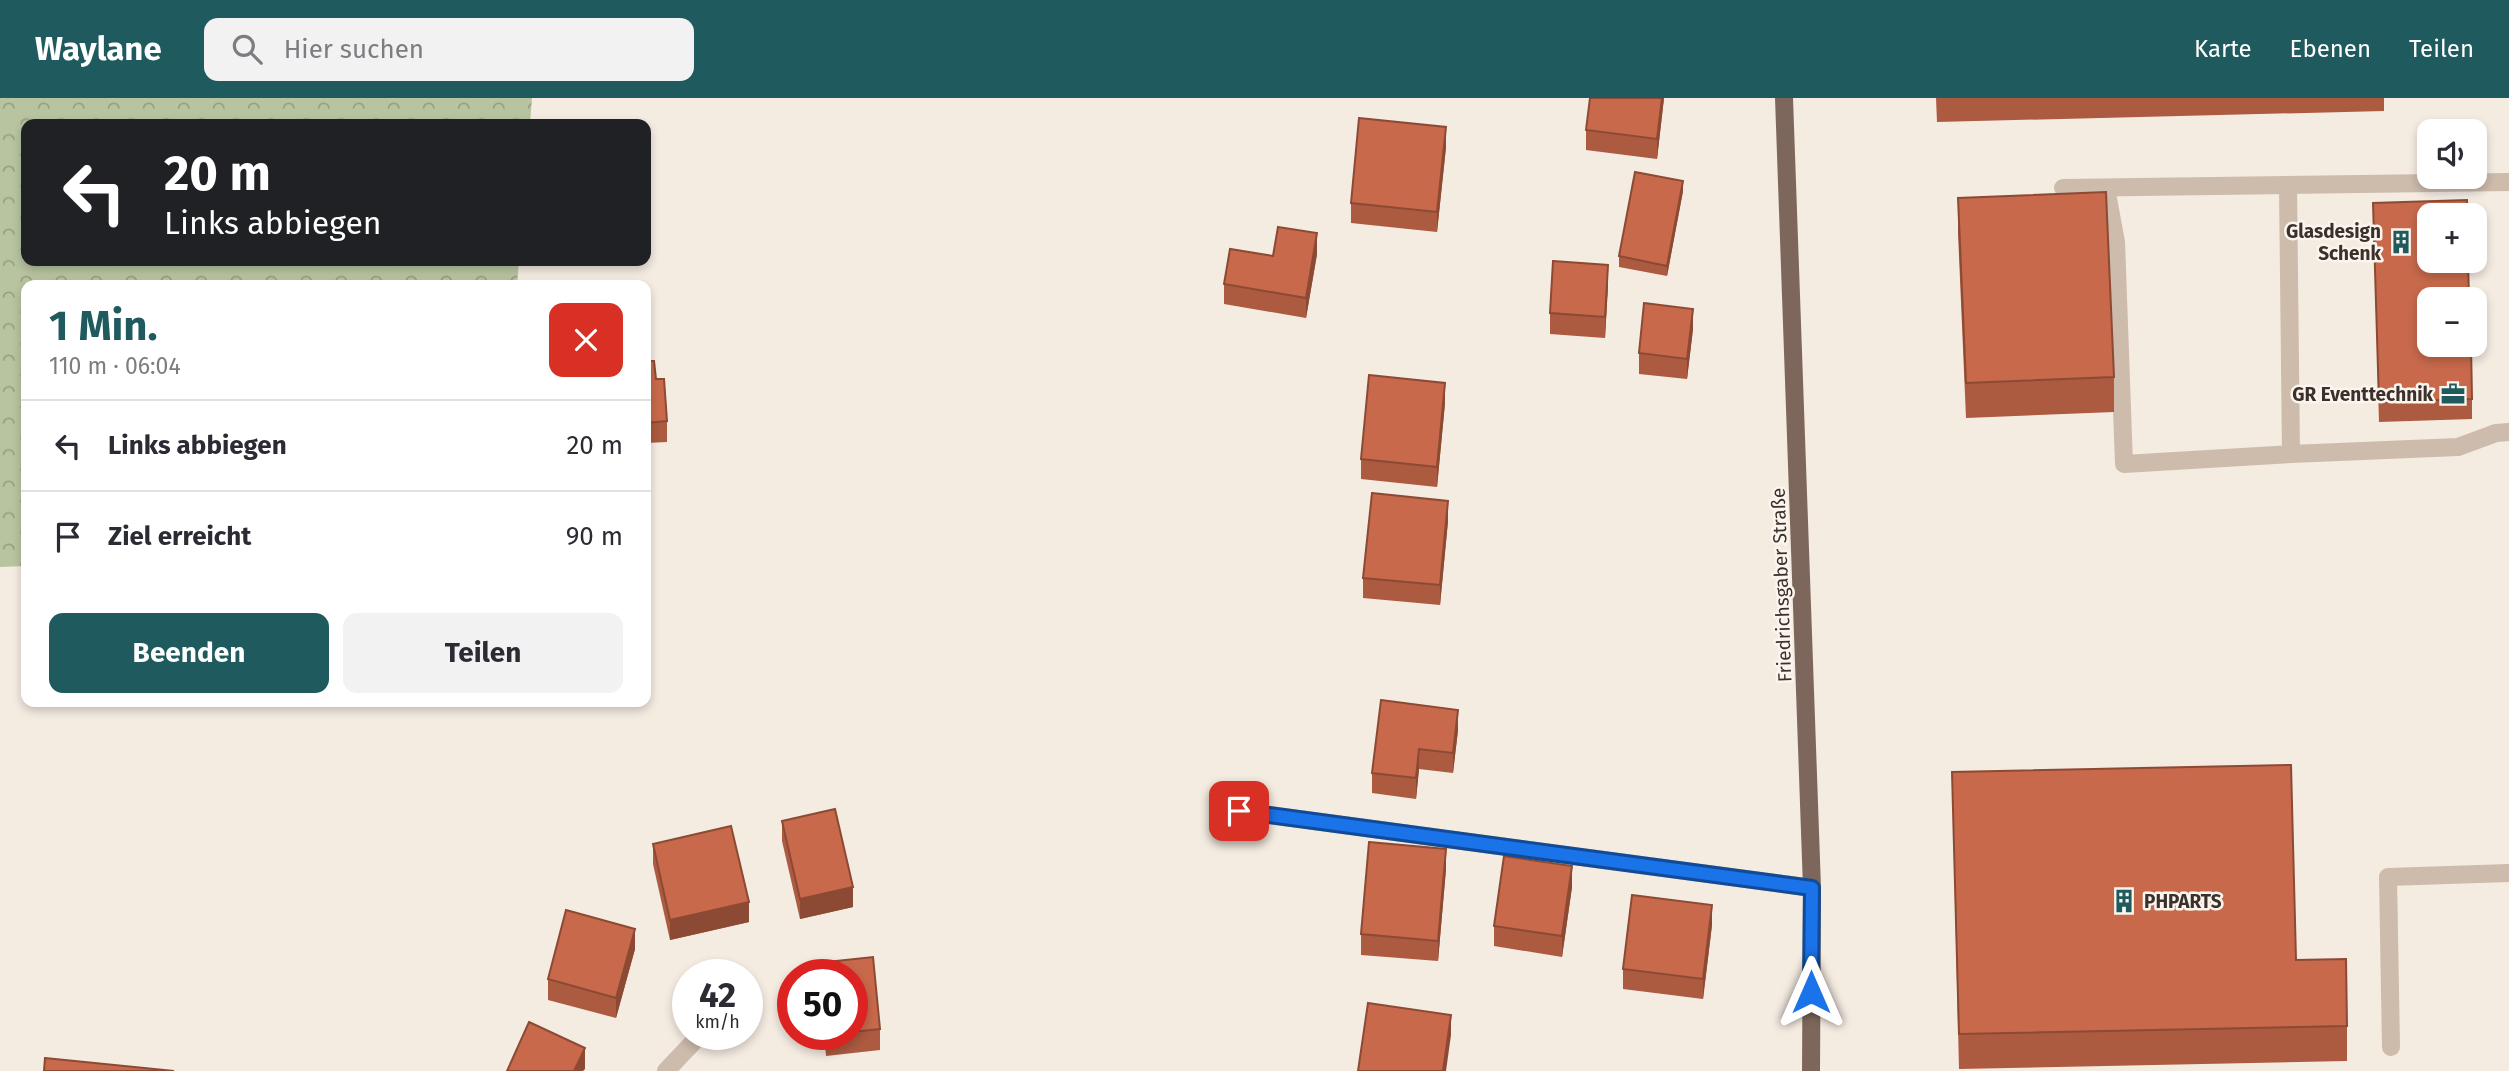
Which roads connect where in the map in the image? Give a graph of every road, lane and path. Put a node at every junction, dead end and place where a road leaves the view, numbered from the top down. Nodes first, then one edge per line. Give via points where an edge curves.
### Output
1 (1784, 98) edge
2 (2509, 182) edge
3 (2288, 185) junction
4 (2063, 188) dead end
5 (2106, 188) junction
6 (2509, 432) edge
7 (2291, 454) junction
8 (1239, 811) dead end
9 (2509, 873) edge
10 (1812, 888) junction
11 (2392, 1047) dead end
12 (686, 1050) edge
13 (666, 1071) edge
14 (1811, 1071) edge

1 - 10 main road, Friedrichsgaber Straße
2 - 3 street
3 - 5 street
3 - 7 street
4 - 5 street
5 - 7 street via 2116,242 2124,464
6 - 7 street via 2458,447
8 - 10 street
9 - 11 street via 2388,877
10 - 14 main road, Friedrichsgaber Straße
12 - 13 street

